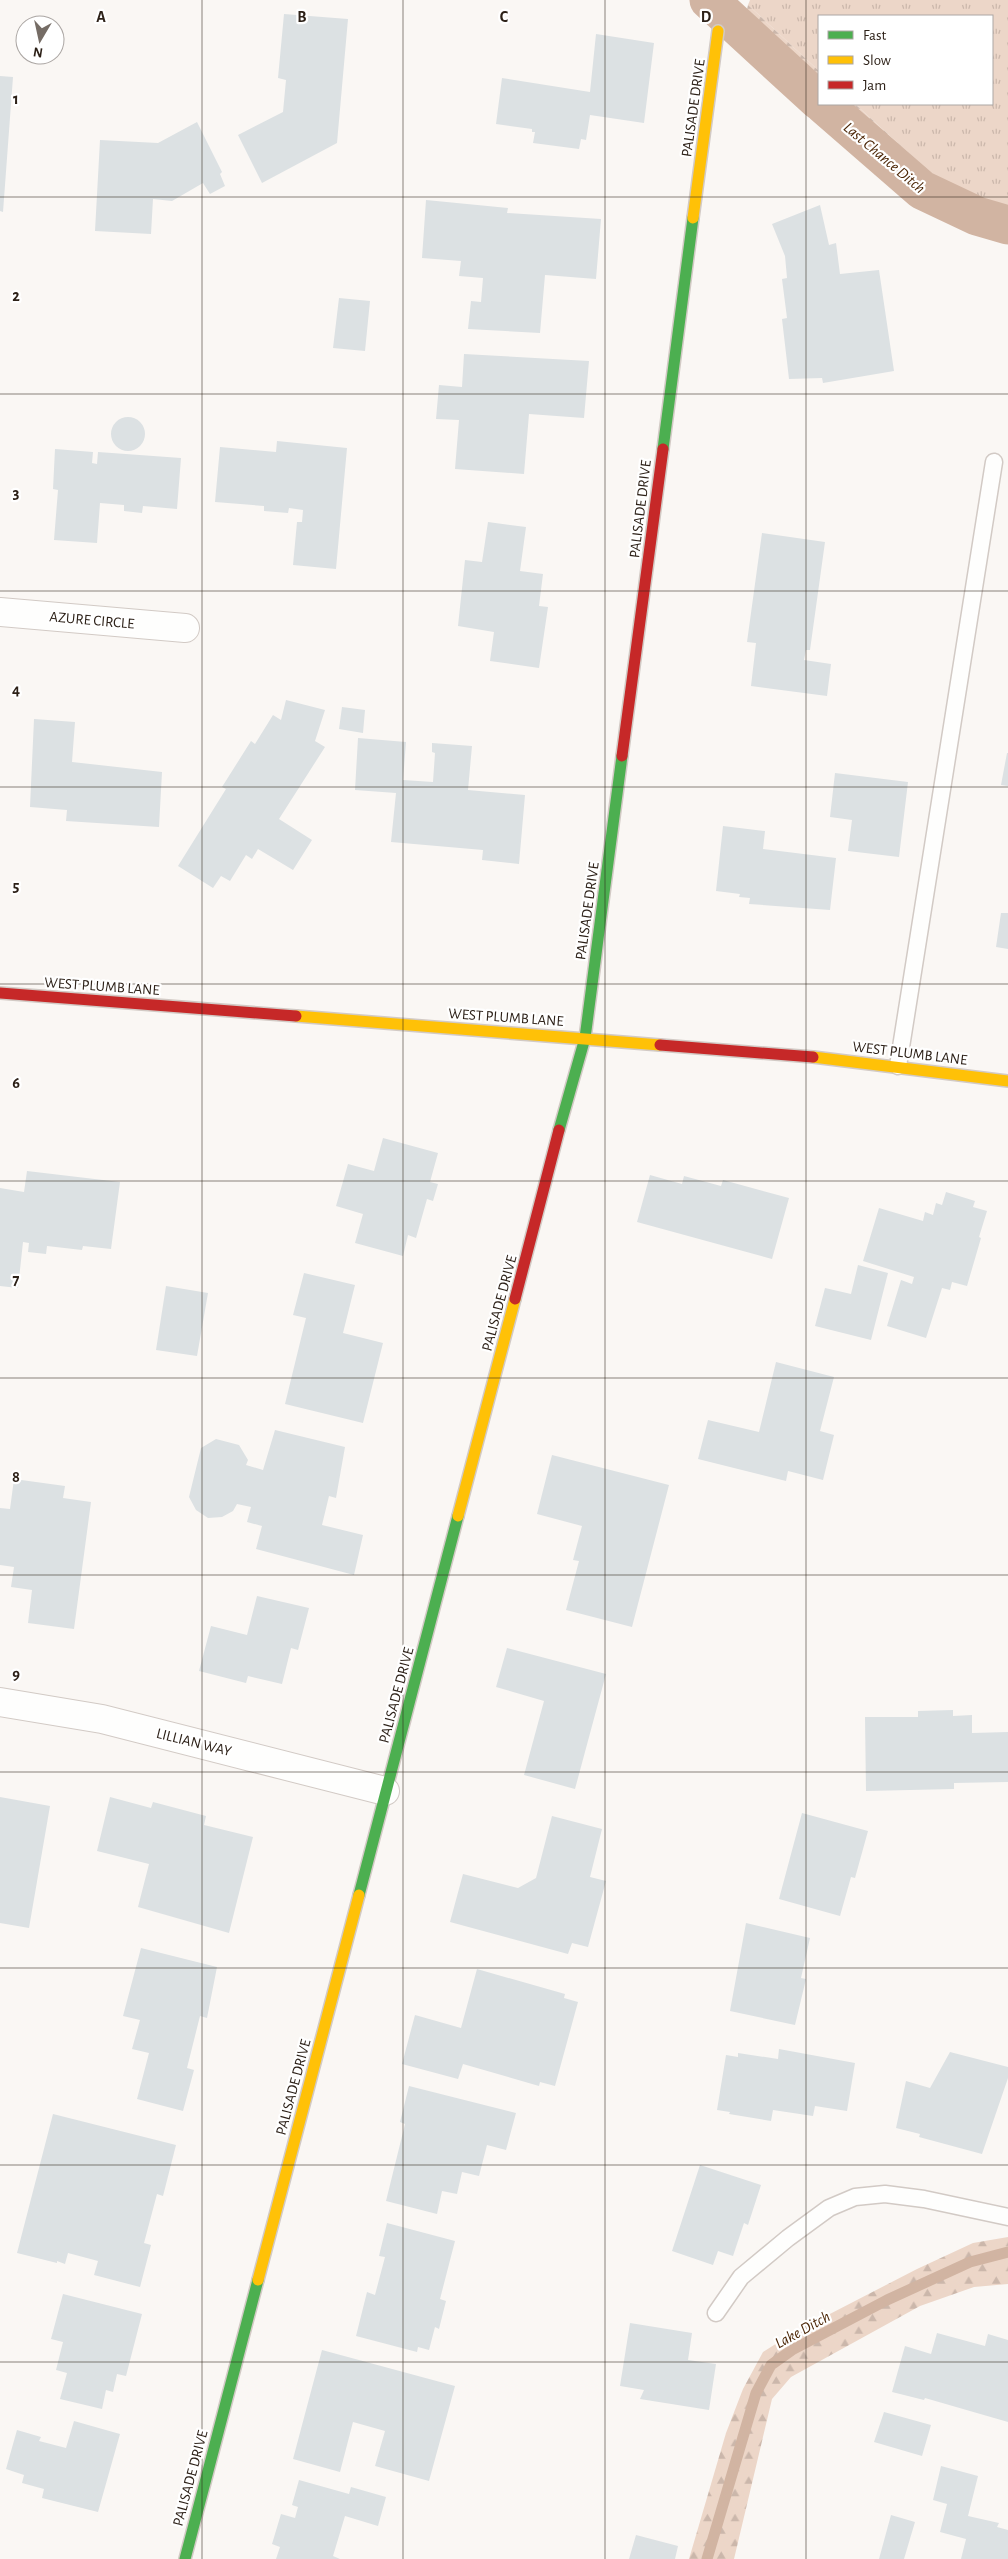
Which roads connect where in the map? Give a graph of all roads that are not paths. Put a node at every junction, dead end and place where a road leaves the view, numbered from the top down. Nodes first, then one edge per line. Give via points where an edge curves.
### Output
1 (718, 31) dead end
2 (994, 462) dead end
3 (0, 612) edge
4 (185, 628) dead end
5 (0, 993) edge
6 (586, 1038) junction
7 (898, 1066) junction
8 (1008, 1081) edge
9 (0, 1702) edge
10 (386, 1791) junction
11 (1008, 2217) edge
12 (716, 2313) dead end
13 (185, 2559) edge

1 - 6 street, PALISADE DRIVE
2 - 7 lane
3 - 4 street, AZURE CIRCLE
5 - 6 street, WEST PLUMB LANE
6 - 7 street, WEST PLUMB LANE
6 - 10 street, PALISADE DRIVE via 566,1103
7 - 8 street, WEST PLUMB LANE
9 - 10 street, LILLIAN WAY via 102,1719
10 - 13 street, PALISADE DRIVE
11 - 12 lane via 924,2199 885,2194 855,2197 829,2208 741,2277

